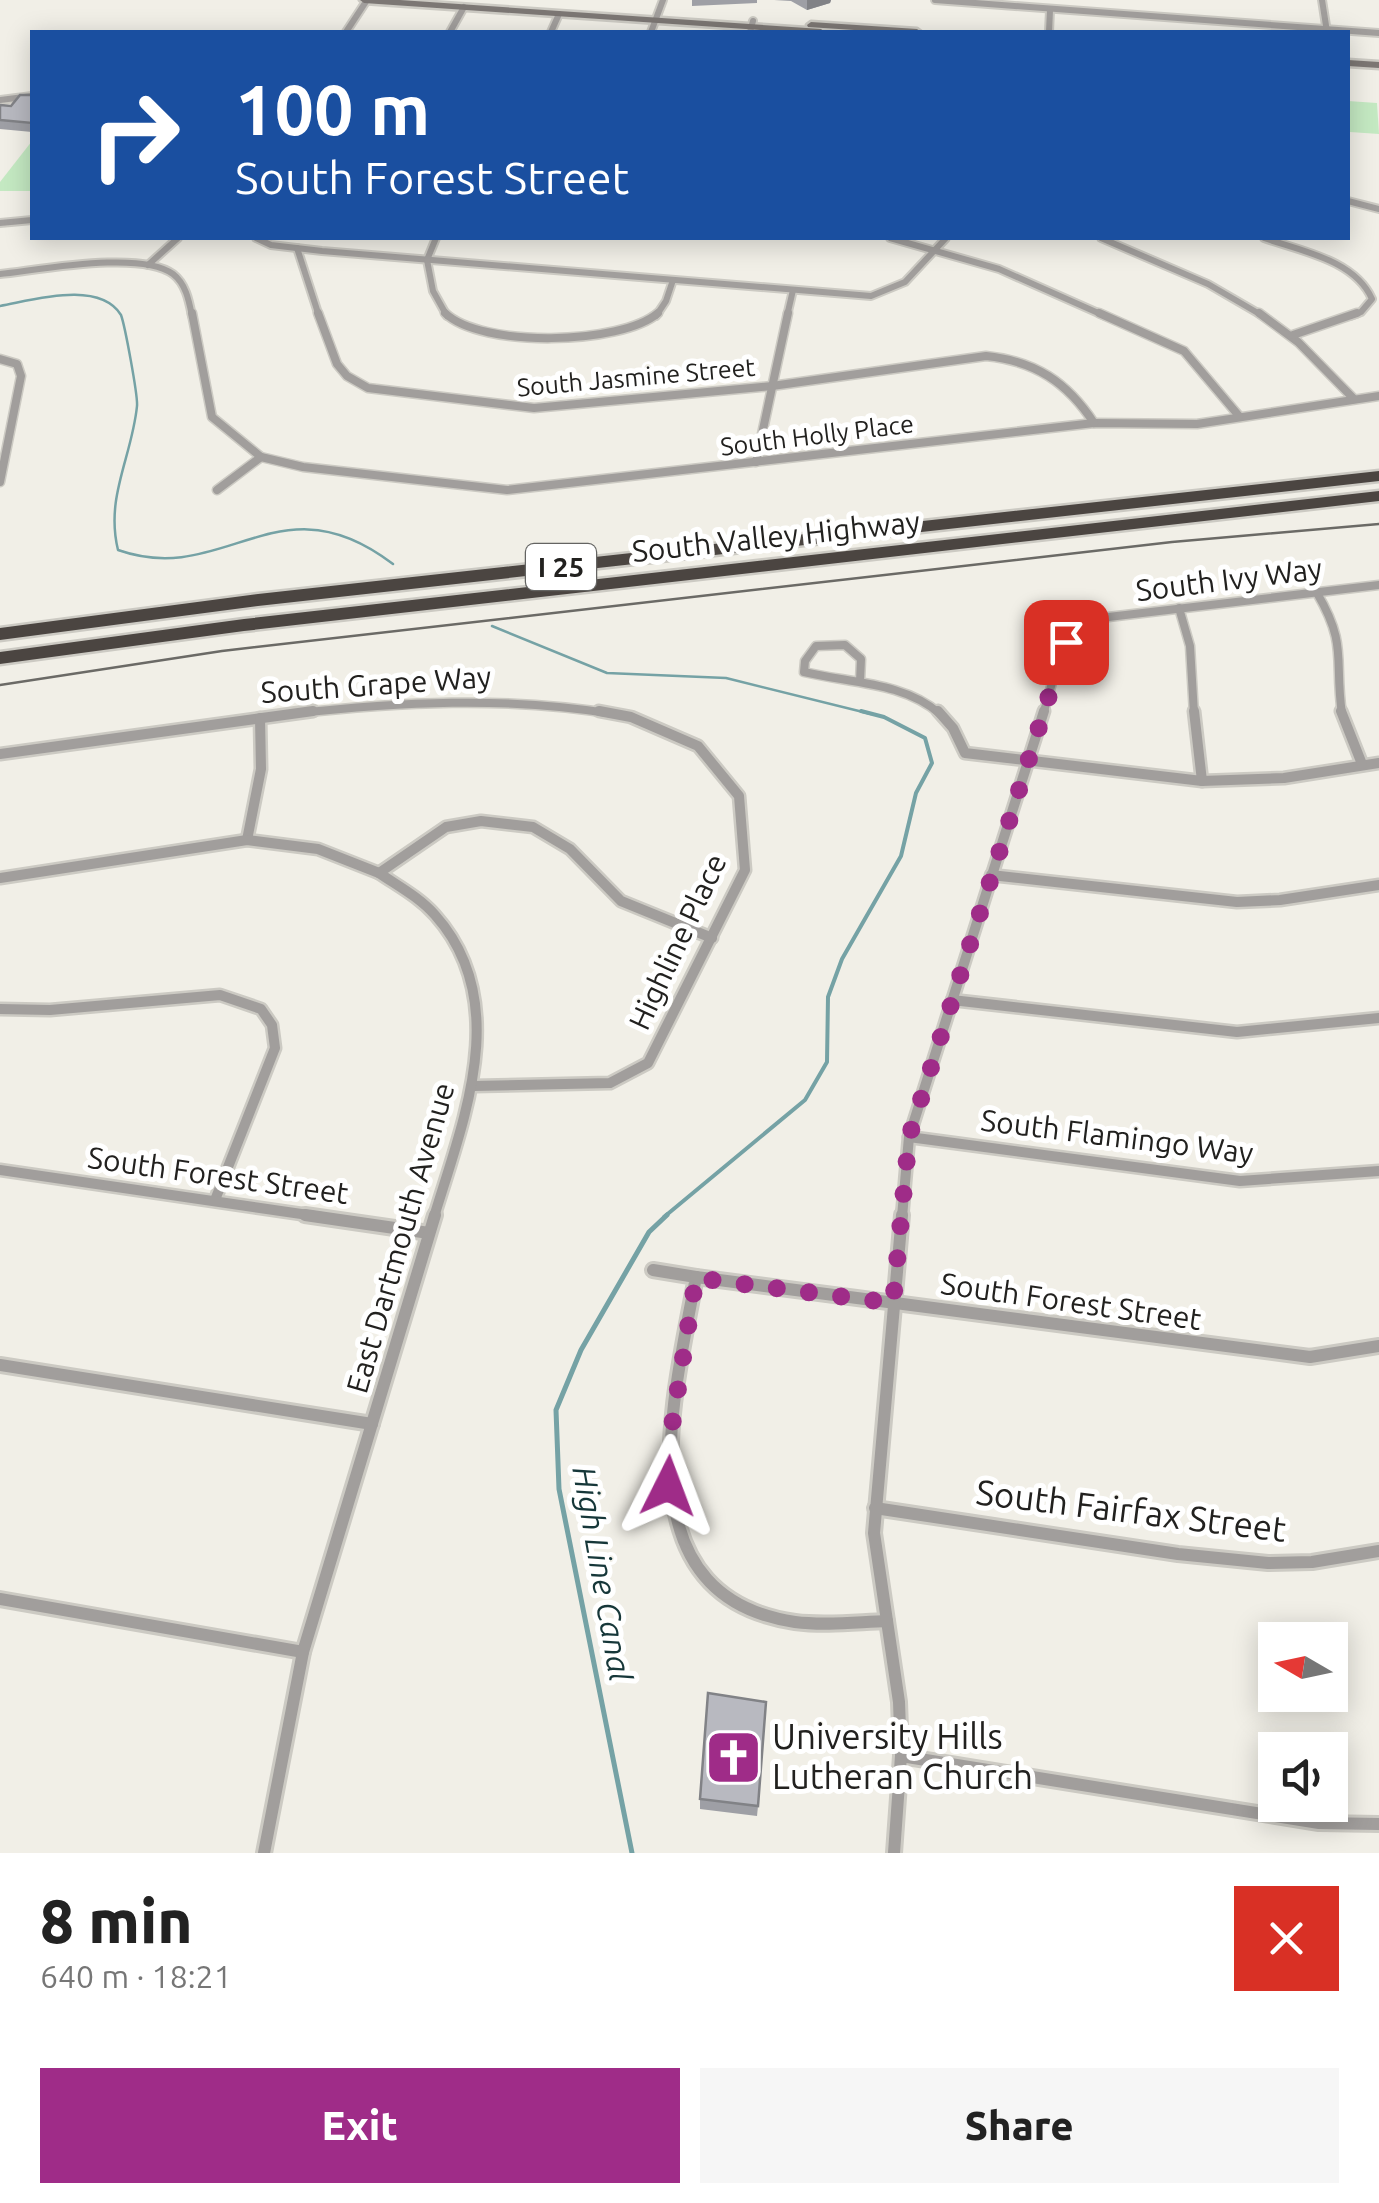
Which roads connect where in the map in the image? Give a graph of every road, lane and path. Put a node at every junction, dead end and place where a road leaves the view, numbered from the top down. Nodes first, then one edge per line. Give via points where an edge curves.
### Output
1 (366, 0) edge
2 (663, 0) edge
3 (935, 0) edge
4 (1322, 0) edge
5 (465, 2) edge
6 (1005, 4) edge
7 (562, 8) junction
8 (1050, 10) junction
9 (657, 18) junction
10 (751, 27) edge
11 (347, 30) edge
12 (451, 30) edge
13 (552, 30) edge
14 (652, 30) edge
15 (793, 30) edge
16 (851, 30) edge
17 (1049, 30) edge
18 (1313, 30) edge
19 (1326, 30) edge
20 (1350, 32) edge
21 (1379, 33) edge
22 (1350, 67) edge
23 (1379, 69) edge
24 (30, 96) edge
25 (0, 100) edge
26 (1350, 202) edge
27 (1379, 209) edge
28 (30, 220) edge
29 (0, 222) edge
30 (176, 240) edge
31 (261, 240) edge
32 (435, 240) edge
33 (897, 240) edge
34 (944, 240) edge
35 (1107, 240) edge
36 (1269, 240) edge
37 (298, 248) junction
38 (934, 250) junction
39 (427, 260) junction
40 (148, 265) junction
41 (0, 274) edge
42 (673, 280) junction
43 (792, 290) junction
44 (1293, 335) junction
45 (0, 358) edge
46 (772, 386) junction
47 (1379, 396) edge
48 (1354, 399) junction
49 (1238, 416) junction
50 (1094, 424) junction
51 (260, 457) junction
52 (756, 462) junction
53 (1379, 462) edge
54 (1379, 476) edge
55 (0, 482) edge
56 (218, 490) dead end
57 (1379, 496) edge
58 (1123, 504) junction
59 (1379, 509) edge
60 (981, 542) junction
61 (1379, 584) edge
62 (1318, 592) junction
63 (1179, 608) junction
64 (0, 634) edge
65 (0, 658) edge
66 (860, 682) junction
67 (260, 718) junction
68 (0, 754) edge
69 (1379, 762) edge
70 (1027, 763) junction
71 (1362, 764) junction
72 (1202, 781) junction
73 (247, 840) junction
74 (750, 841) joint
75 (380, 873) junction
76 (991, 875) junction
77 (0, 878) edge
78 (1379, 885) edge
79 (712, 938) junction
80 (952, 1000) junction
81 (0, 1009) edge
82 (1379, 1018) edge
83 (474, 1086) junction
84 (909, 1137) junction
85 (0, 1170) edge
86 (1379, 1171) edge
87 (215, 1200) junction
88 (429, 1233) junction
89 (653, 1270) dead end
90 (696, 1278) junction
91 (893, 1303) junction
92 (1379, 1346) edge
93 (0, 1365) edge
94 (372, 1424) junction
95 (875, 1508) junction
96 (1379, 1551) edge
97 (0, 1599) edge
98 (887, 1620) junction
99 (303, 1652) junction
100 (901, 1756) junction
101 (1379, 1824) edge
102 (264, 1853) edge
103 (894, 1853) edge

1 - 5 main road
1 - 11 street
2 - 9 street
3 - 6 street
4 - 19 street
5 - 7 main road
5 - 12 street
6 - 8 street
7 - 9 main road
7 - 13 street
8 - 17 street
8 - 18 street
9 - 10 main road
9 - 14 street
10 - 15 main road
10 - 16 main road
20 - 21 street
22 - 23 main road
24 - 25 street
26 - 27 street
28 - 29 street
30 - 40 street
31 - 37 street
32 - 39 street
33 - 38 street
34 - 38 street
35 - 44 street via 1234,295
36 - 44 street via 1356,274 1370,289 1372,300 1361,312
37 - 39 street
37 - 46 street, South Jasmine Street via 334,363 377,392 534,408
38 - 43 street via 905,282 883,293
38 - 49 street via 1000,269 1184,350
39 - 42 street
39 - 42 street via 440,307 451,320 525,336 642,324 661,312
40 - 41 street
40 - 51 street, South Holly Place via 172,273 188,294 212,416
42 - 43 street
43 - 46 street
44 - 48 street
45 - 55 street via 14,361 21,376
46 - 50 street, South Jasmine Street via 1012,357 1075,392
46 - 52 street
47 - 48 street, South Holly Place
48 - 49 street, South Holly Place
49 - 50 street, South Holly Place via 1196,424
50 - 52 street, South Holly Place
51 - 52 street, South Holly Place via 508,490
51 - 56 street
53 - 58 highway
54 - 58 highway, South Valley Highway / I 25
57 - 60 highway, South Valley Highway / I 25
58 - 64 highway, South Valley Highway / I 25
59 - 60 highway
60 - 65 highway, South Valley Highway / I 25 via 244,624
61 - 62 street, South Ivy Way
62 - 63 street, South Ivy Way
62 - 71 street via 1340,644 1341,712
63 - 70 street, South Ivy Way via 1100,618 1066,642
63 - 72 street via 1193,648
66 - 66 street via 804,672 804,660 826,642 850,646 861,659
66 - 70 street via 934,705 948,717 965,754
67 - 68 street, South Grape Way
67 - 73 street via 260,769
67 - 74 street, South Grape Way via 451,700 547,704 638,718 686,738 720,767 740,801
69 - 71 street
70 - 72 street
70 - 76 street
71 - 72 street via 1270,780
73 - 75 street, East Dartmouth Avenue via 318,849
73 - 77 street, East Dartmouth Avenue
74 - 79 street, Highline Place via 745,870
75 - 79 street via 446,827 481,821 532,827 570,849 621,901
75 - 83 street, East Dartmouth Avenue via 436,915 469,970 480,1028
76 - 78 street via 1236,902
76 - 80 street
79 - 83 street, Highline Place via 648,1063 610,1084
80 - 82 street via 1224,1032
80 - 84 street
81 - 87 street via 220,995 263,1009 275,1028 275,1048
83 - 88 street, East Dartmouth Avenue
84 - 86 street, South Flamingo Way via 1240,1181
84 - 91 street
85 - 87 street, South Forest Street
87 - 88 street, South Forest Street
88 - 94 street, East Dartmouth Avenue
89 - 90 street, South Forest Street
90 - 91 street, South Forest Street
90 - 98 street via 670,1438 676,1534 698,1572 740,1605 780,1620
91 - 92 street, South Forest Street via 1310,1357
91 - 95 street
93 - 94 street
94 - 99 street, East Dartmouth Avenue
95 - 96 street, South Fairfax Street via 1268,1562
95 - 98 street
97 - 99 street
98 - 100 street
99 - 102 street, East Dartmouth Avenue
100 - 101 street via 1318,1823
100 - 103 street

